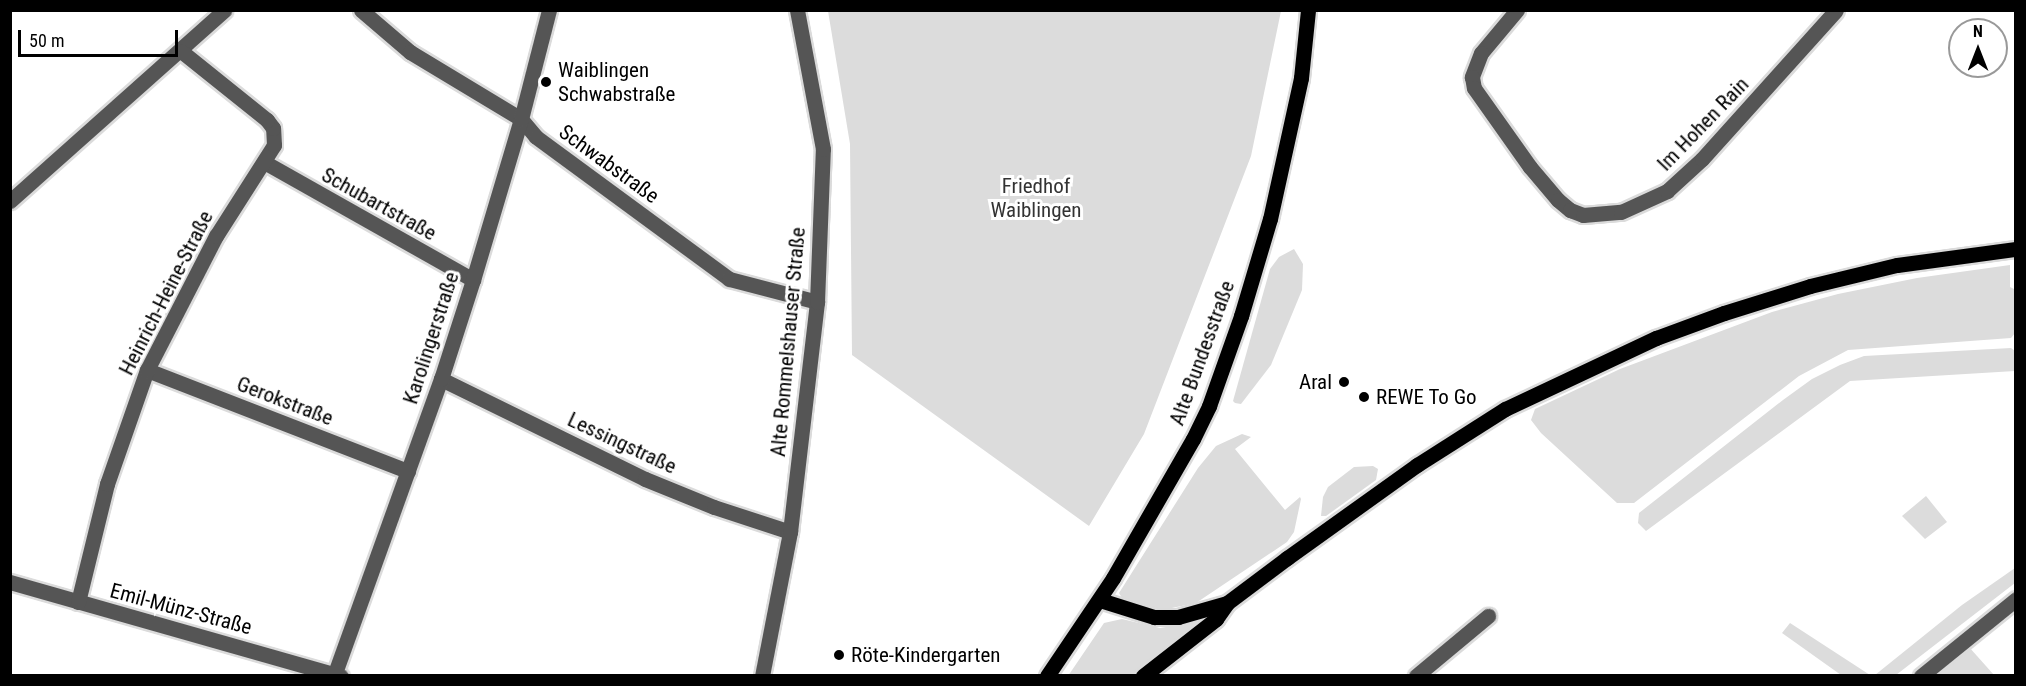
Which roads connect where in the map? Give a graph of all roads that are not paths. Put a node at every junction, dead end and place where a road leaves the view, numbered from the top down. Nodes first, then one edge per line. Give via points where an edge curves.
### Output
1 (224, 10) edge
2 (361, 10) edge
3 (549, 10) edge
4 (797, 10) edge
5 (1308, 10) edge
6 (1517, 10) edge
7 (1836, 10) edge
8 (181, 51) junction
9 (521, 119) junction
10 (264, 162) junction
11 (10, 201) edge
12 (2016, 249) edge
13 (473, 280) junction
14 (817, 302) junction
15 (147, 370) junction
16 (441, 379) junction
17 (408, 471) junction
18 (790, 532) junction
19 (10, 582) edge
20 (2016, 599) edge
21 (1100, 600) junction
22 (78, 602) junction
23 (1227, 603) junction
24 (1488, 616) dead end
25 (338, 674) edge
26 (762, 675) edge
27 (1047, 675) edge
28 (1143, 675) edge
29 (1416, 675) edge
30 (1920, 675) edge

1 - 8 street
2 - 9 street, Schwabstraße via 410,52
3 - 9 street, Karolingerstraße
4 - 14 street, Alte Rommelshauser Straße via 823,149
5 - 21 main road, Alte Bundesstraße via 1301,78 1278,186 1241,316 1193,439
6 - 7 street, Im Hohen Rain via 1481,53 1474,68 1474,88 1558,200 1583,215 1621,212 1667,191 1702,159
8 - 10 street, Heinrich-Heine-Straße via 273,128 274,145
8 - 11 street
9 - 13 street, Karolingerstraße
9 - 14 street, Schwabstraße via 536,137 729,279
10 - 13 street, Schubartstraße
10 - 15 street, Heinrich-Heine-Straße via 197,270
12 - 23 main road via 1897,265 1832,281 1656,338 1505,409 1417,465
13 - 16 street, Karolingerstraße
14 - 18 street, Alte Rommelshauser Straße
15 - 17 street, Gerokstraße
15 - 22 street, Heinrich-Heine-Straße via 107,484
16 - 17 street, Karolingerstraße
16 - 18 street, Lessingstraße via 645,479
17 - 25 street, Karolingerstraße
18 - 26 street, Alte Rommelshauser Straße
19 - 22 street, Emil-Münz-Straße
20 - 30 street
21 - 23 main road via 1154,617 1178,617
21 - 27 main road, Alte Bundesstraße
22 - 25 street, Emil-Münz-Straße
23 - 28 main road via 1216,619
24 - 29 street

